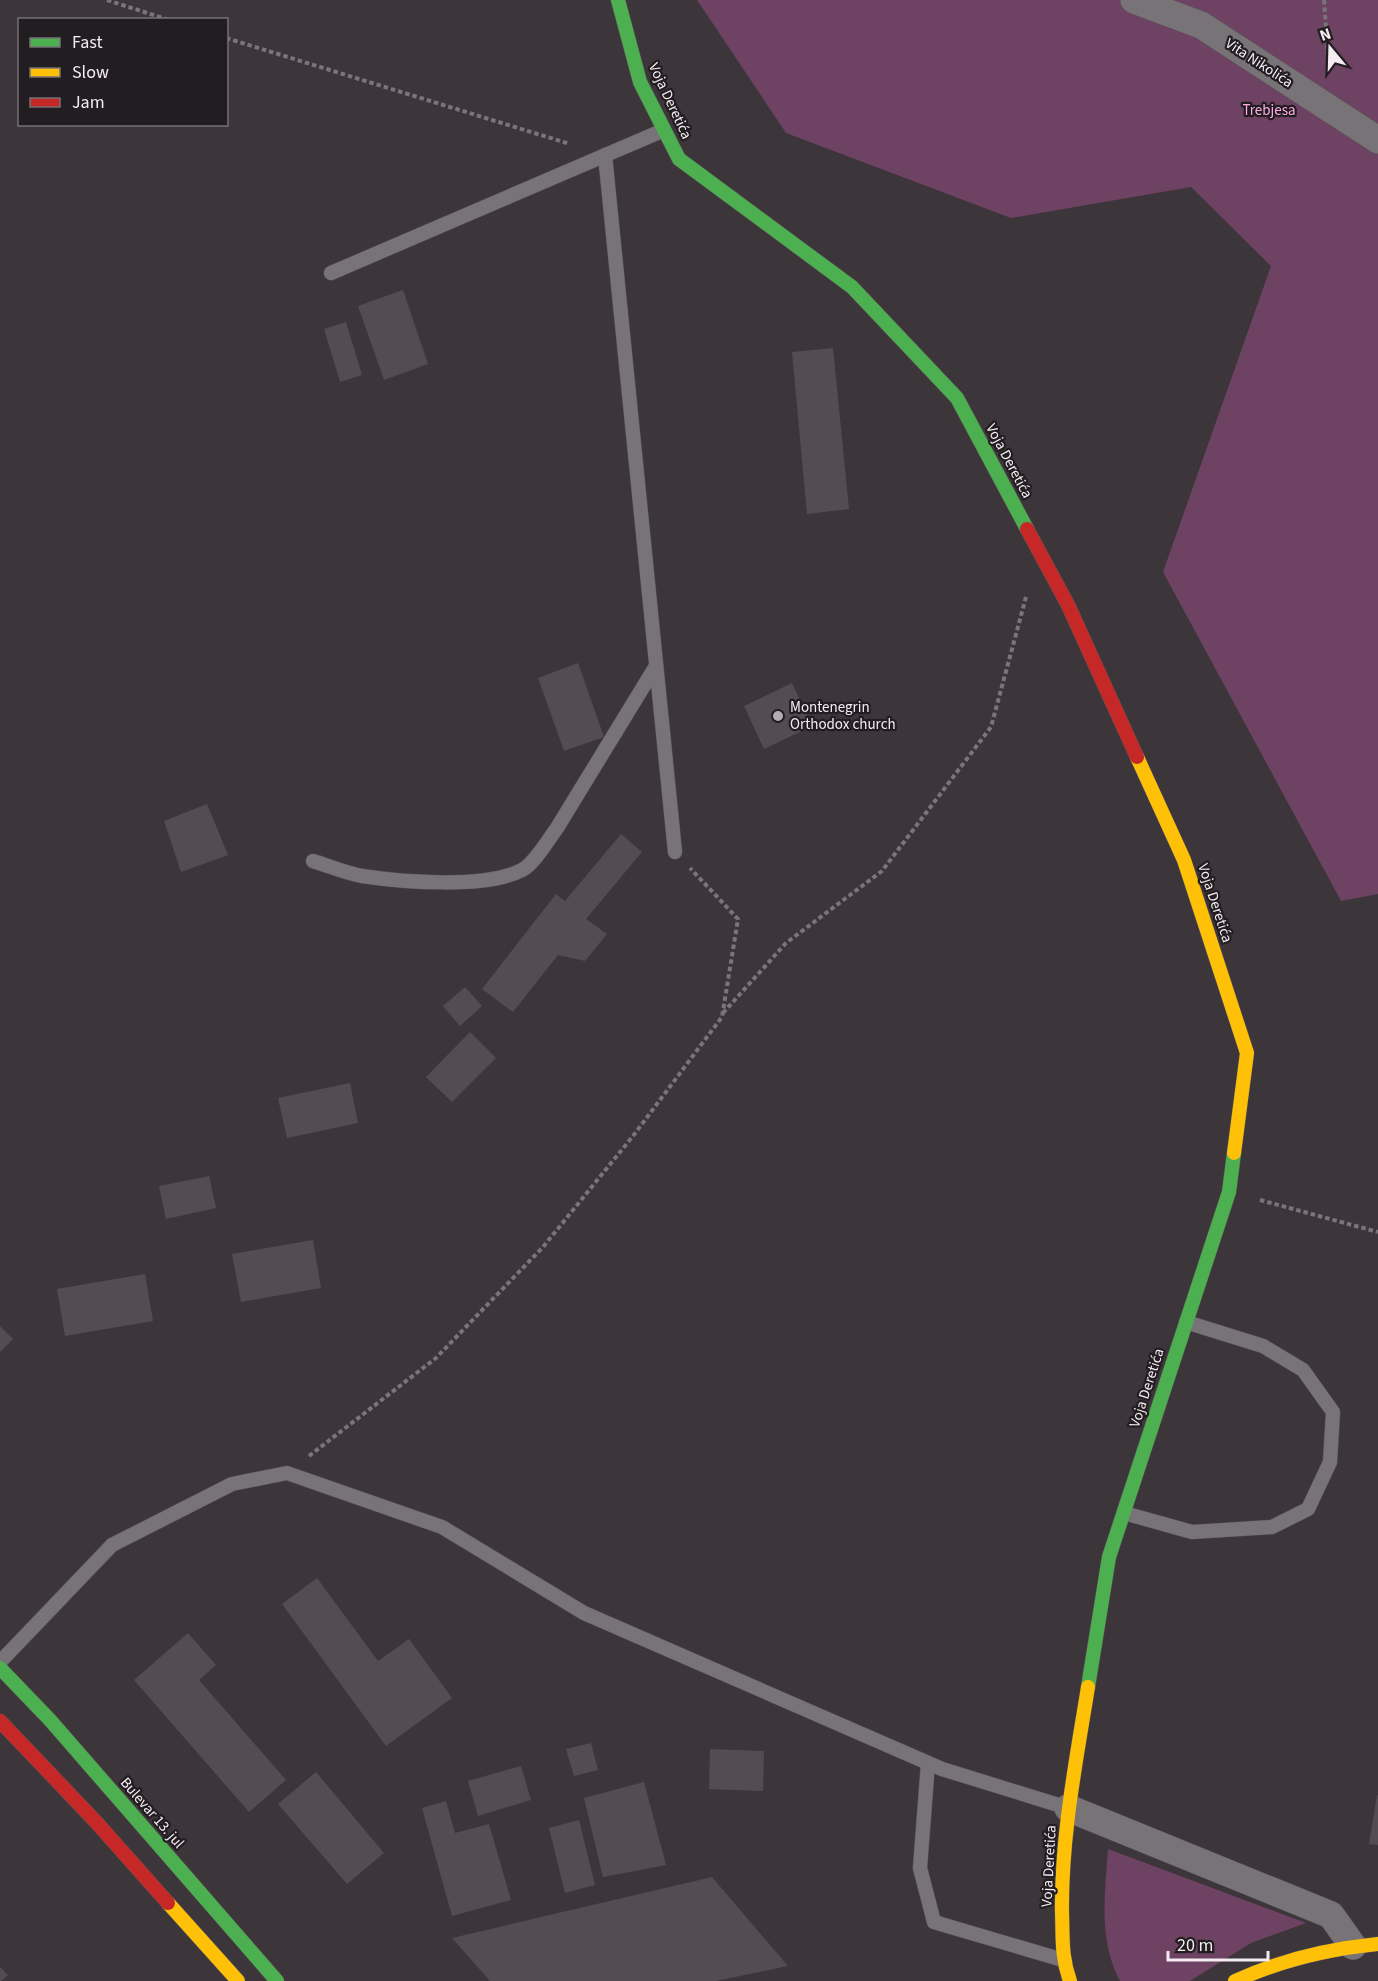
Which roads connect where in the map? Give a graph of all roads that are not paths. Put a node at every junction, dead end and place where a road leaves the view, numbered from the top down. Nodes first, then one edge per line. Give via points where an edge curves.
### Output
1 (618, 0) edge
2 (1134, 0) edge
3 (664, 130) junction
4 (1378, 140) edge
5 (605, 154) junction
6 (331, 273) dead end
7 (656, 666) junction
8 (675, 852) road end
9 (313, 861) dead end
10 (1186, 1322) junction
11 (1124, 1513) junction
12 (0, 1662) edge
13 (0, 1668) edge
14 (0, 1721) edge
15 (928, 1763) junction
16 (1068, 1808) junction
17 (1365, 1945) edge
18 (1063, 1961) junction
19 (238, 1981) edge
20 (277, 1981) edge
21 (1070, 1981) edge
22 (1235, 1981) edge

1 - 3 street, Voja Deretića via 640,82
2 - 4 street, Vita Nikolića via 1201,25
3 - 5 lane
3 - 10 street, Voja Deretića via 679,159 852,287 957,398 1072,616 1184,860 1247,1053 1229,1192
5 - 6 lane
5 - 7 lane
7 - 8 lane
7 - 9 lane via 557,828 523,870 496,879 405,881 360,875
10 - 11 street, Voja Deretića
10 - 11 lane via 1263,1346 1303,1370 1333,1412 1330,1462 1308,1509 1272,1527 1192,1532
11 - 16 street, Voja Deretića via 1109,1557
12 - 15 lane via 112,1545 232,1484 287,1473 442,1527 584,1613
13 - 20 street, Bulevar 13. jul
14 - 19 street
15 - 16 lane
15 - 18 lane via 920,1868 934,1922
16 - 17 street via 1331,1915
16 - 18 street, Voja Deretića via 1062,1894
17 - 22 street via 1300,1957
18 - 21 street, Voja Deretića

